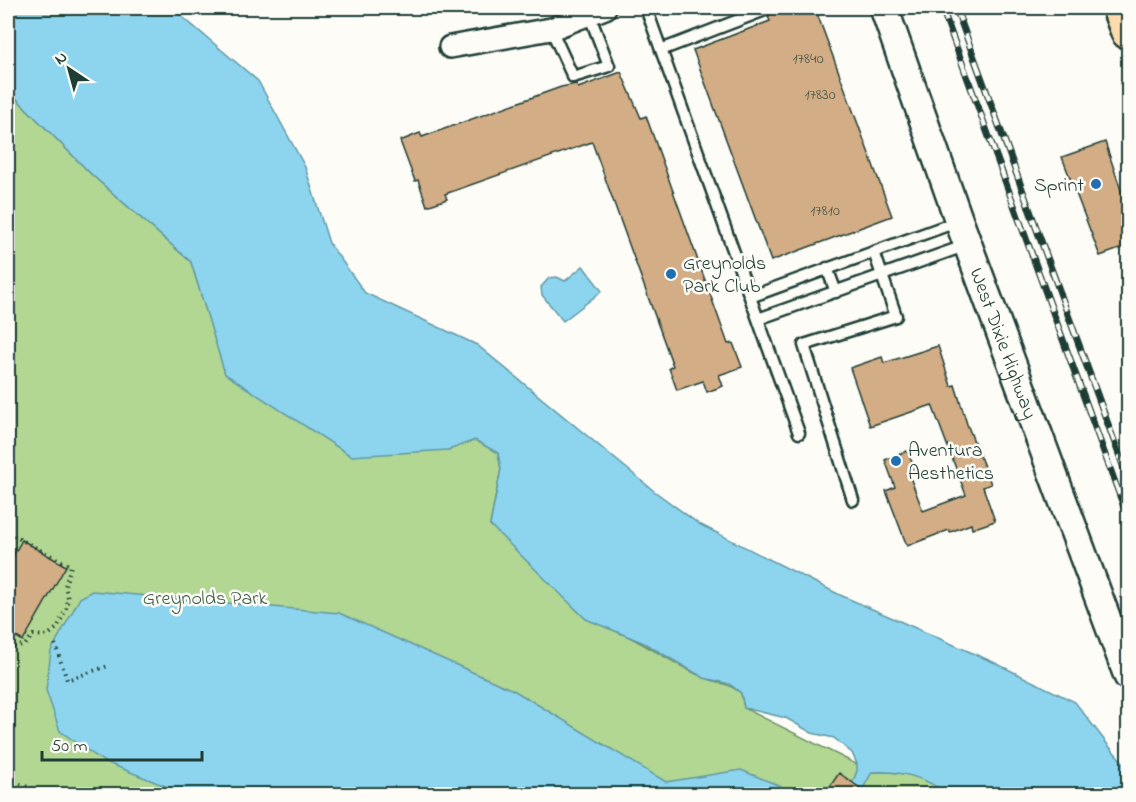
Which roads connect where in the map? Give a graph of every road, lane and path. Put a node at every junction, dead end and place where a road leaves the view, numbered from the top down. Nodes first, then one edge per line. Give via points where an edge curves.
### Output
1 (646, 8) edge
2 (884, 8) edge
3 (1119, 8) edge
4 (765, 10) dead end
5 (597, 11) edge
6 (551, 29) junction
7 (1128, 32) edge
8 (450, 47) dead end
9 (661, 50) junction
10 (963, 233) junction
11 (874, 252) junction
12 (827, 268) junction
13 (883, 275) junction
14 (836, 292) junction
15 (750, 297) junction
16 (758, 319) junction
17 (799, 433) dead end
18 (853, 500) dead end
19 (8, 533) edge
20 (55, 644) dead end
21 (8, 647) edge
22 (108, 666) dead end
23 (1128, 676) edge
24 (18, 783) dead end
25 (48, 795) edge

1 - 9 lane
2 - 10 street, West Dixie Highway
3 - 7 main road
4 - 9 lane
5 - 6 street
5 - 6 lane via 609,66 573,78
6 - 8 street
9 - 15 lane
10 - 11 lane
10 - 13 lane
10 - 23 street, West Dixie Highway
11 - 12 lane
11 - 13 lane
12 - 14 lane
12 - 15 lane
13 - 14 lane
13 - 18 lane via 896,316 804,345
14 - 16 lane
15 - 16 lane
16 - 17 lane
19 - 21 path via 71,566 65,586 66,609 57,628 47,636 33,635 26,645
20 - 22 path via 67,680
24 - 25 path

